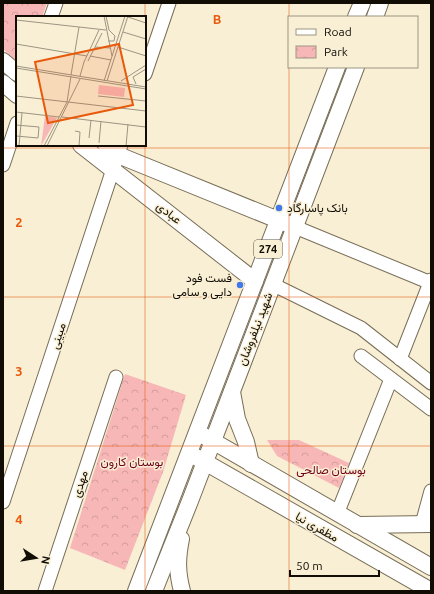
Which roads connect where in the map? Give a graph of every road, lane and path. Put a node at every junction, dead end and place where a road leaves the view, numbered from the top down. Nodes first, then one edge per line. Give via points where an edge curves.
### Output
1 (56, 3) edge
2 (169, 3) edge
3 (362, 3) edge
4 (380, 3) edge
5 (52, 16) edge
6 (356, 16) edge
7 (375, 16) edge
8 (3, 61) edge
9 (337, 68) edge
10 (356, 68) edge
11 (146, 71) edge
12 (16, 72) edge
13 (3, 83) edge
14 (16, 94) edge
15 (16, 126) edge
16 (85, 146) edge
17 (115, 154) edge
18 (3, 165) edge
19 (278, 221) junction
20 (295, 227) junction
21 (256, 281) junction
22 (431, 282) edge
23 (272, 284) junction
24 (361, 356) dead end
25 (400, 359) junction
26 (116, 377) dead end
27 (391, 379) junction
28 (431, 383) edge
29 (232, 392) junction
30 (431, 409) edge
31 (197, 431) junction
32 (213, 442) junction
33 (189, 454) junction
34 (205, 462) junction
35 (251, 464) junction
36 (431, 491) edge
37 (305, 496) junction
38 (190, 501) junction
39 (3, 502) edge
40 (294, 514) junction
41 (338, 514) junction
42 (356, 525) junction
43 (428, 526) edge
44 (431, 568) edge
45 (410, 586) edge
46 (45, 591) edge
47 (136, 591) edge
48 (154, 591) edge
49 (182, 591) edge
50 (431, 591) edge

1 - 5 street
2 - 11 street
3 - 6 main road
4 - 7 main road
8 - 12 main road
9 - 19 main road, شهید نیلفروشان / 274
10 - 20 main road, شهید نیلفروشان / 274
13 - 14 main road
15 - 18 street
16 - 17 main road, عبادی
17 - 19 main road, عبادی
17 - 21 main road, عبادی
17 - 39 street, مبینی
19 - 20 main road, عبادی
19 - 21 main road, شهید نیلفروشان / 274
20 - 22 street
20 - 23 main road, شهید نیلفروشان / 274
21 - 31 main road, شهید نیلفروشان / 274
22 - 25 street
23 - 25 street via 361,328
23 - 29 main road, شهید نیلفروشان / 274
24 - 27 street
25 - 28 street
26 - 46 street, مهدی
27 - 30 street
27 - 41 street
29 - 32 main road, شهید نیلفروشان / 274
29 - 35 main road via 237,419
31 - 32 main road, مظفری نیا
31 - 33 main road, شهید نیلفروشان / 274
32 - 34 main road, شهید نیلفروشان / 274
32 - 35 main road, مظفری نیا
33 - 34 main road, مظفری نیا
33 - 47 main road, شهید نیلفروشان / 274
34 - 38 main road, شهید نیلفروشان / 274
34 - 40 main road, مظفری نیا
35 - 37 main road, مظفری نیا
36 - 43 street
37 - 40 main road via 297,497
37 - 41 main road, مظفری نیا
38 - 48 main road, شهید نیلفروشان / 274
38 - 49 main road via 178,554 178,573
40 - 45 main road, مظفری نیا
41 - 42 main road, مظفری نیا
42 - 43 main road
42 - 44 main road, مظفری نیا
45 - 50 main road, مظفری نیا

